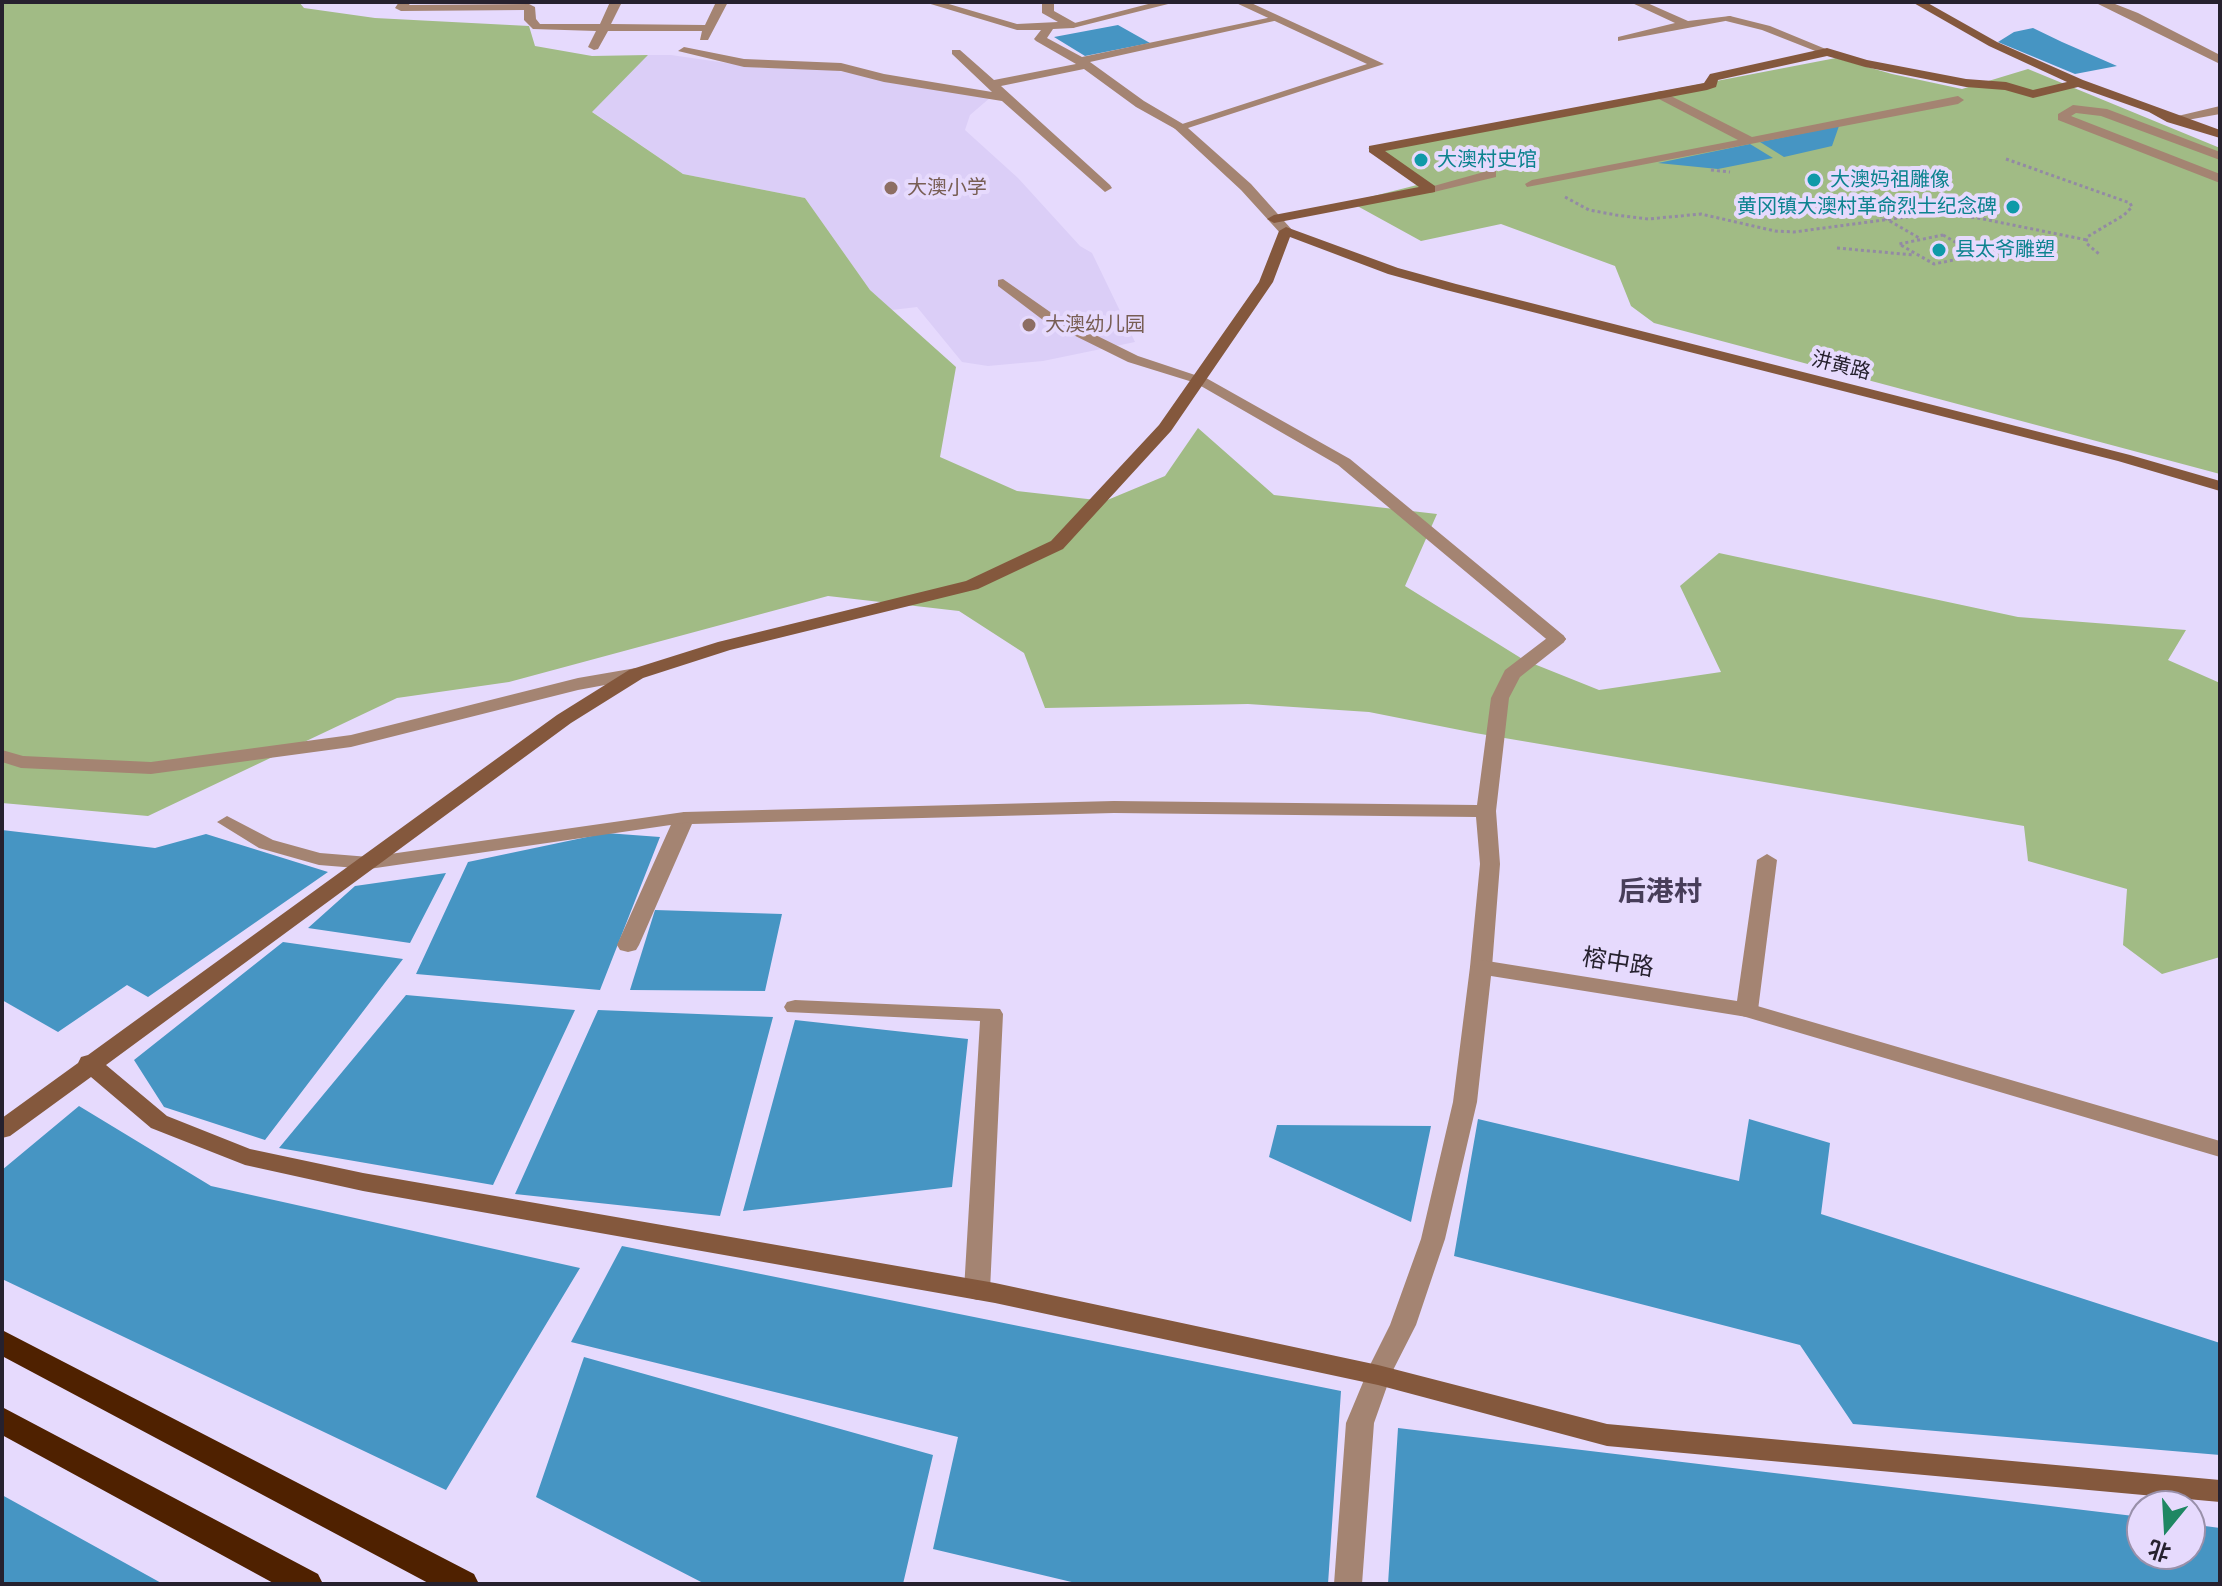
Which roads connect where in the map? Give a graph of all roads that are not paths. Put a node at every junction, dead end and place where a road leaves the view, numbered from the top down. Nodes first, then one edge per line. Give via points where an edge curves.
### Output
1 (405, 2) edge
2 (616, 2) edge
3 (722, 2) edge
4 (930, 2) edge
5 (1048, 2) edge
6 (1170, 2) edge
7 (1240, 2) edge
8 (1636, 2) edge
9 (1918, 2) edge
10 (2100, 2) edge
11 (450, 5) edge
12 (1277, 19) junction
13 (1686, 24) junction
14 (1073, 25) junction
15 (1049, 27) junction
16 (604, 28) junction
17 (710, 28) junction
18 (1622, 39) dead end
19 (594, 47) dead end
20 (956, 52) dead end
21 (1827, 52) junction
22 (2220, 60) edge
23 (1083, 63) junction
24 (2079, 83) junction
25 (994, 84) junction
26 (1661, 95) junction
27 (1009, 98) junction
28 (1958, 100) dead end
29 (2220, 110) edge
30 (2171, 119) junction
31 (1179, 127) junction
32 (2220, 134) edge
33 (1749, 140) junction
34 (2220, 156) edge
35 (1491, 174) dead end
36 (2220, 179) edge
37 (1536, 184) road end
38 (1105, 188) dead end
39 (1430, 189) junction
40 (1280, 225) junction
41 (1003, 283) dead end
42 (1199, 379) junction
43 (2220, 486) edge
44 (636, 674) junction
45 (2, 756) edge
46 (1486, 811) junction
47 (684, 818) junction
48 (227, 822) dead end
49 (1767, 860) dead end
50 (369, 863) junction
51 (628, 945) dead end
52 (1481, 967) junction
53 (795, 1007) dead end
54 (1747, 1010) junction
55 (89, 1063) junction
56 (2, 1130) edge
57 (2220, 1149) edge
58 (977, 1290) junction
59 (2, 1342) edge
60 (1378, 1375) junction
61 (2, 1420) edge
62 (2220, 1491) edge
63 (306, 1584) edge
64 (462, 1584) edge
65 (1348, 1584) edge

1 - 11 street via 401,8
2 - 16 street
3 - 17 street
4 - 15 street via 1017,27
5 - 14 street via 1048,13
6 - 14 street
7 - 12 street
8 - 13 street
9 - 24 street
10 - 22 street
11 - 16 street via 529,7 537,27
12 - 23 street
12 - 31 street via 1378,64
13 - 18 street
13 - 21 street via 1730,19
14 - 15 street
15 - 23 street via 1040,39
16 - 17 street
16 - 19 street
17 - 27 street via 707,36 684,51 744,63 841,67
20 - 25 street
21 - 24 street via 2033,94
21 - 26 street via 1732,72 1714,77 1707,86
23 - 25 street
23 - 31 street
24 - 30 street
25 - 27 street
26 - 33 street
26 - 39 street via 1374,149
27 - 38 street
28 - 33 street
29 - 30 street
30 - 32 street
31 - 40 street
33 - 37 street
34 - 36 street via 2103,112 2073,109 2062,117
35 - 39 street
39 - 40 street
40 - 42 street via 1266,282
40 - 43 street, 汫黄路 via 1393,271
41 - 42 street via 1048,317 1133,359
42 - 44 street via 1165,428 1057,545 972,585 724,646
42 - 46 street via 1344,462 1557,639 1512,674 1500,698
44 - 45 street via 351,741 151,768 21,762
44 - 50 street via 564,719
46 - 47 street via 1114,807
46 - 52 street via 1490,864
47 - 50 street
47 - 51 street
48 - 50 street via 279,848 319,859
49 - 54 street
50 - 55 street
52 - 54 street, 榕中路
52 - 60 street via 1465,1102 1433,1239 1403,1325
53 - 58 street via 992,1014
54 - 57 street, 榕中路
55 - 56 street
55 - 58 street via 159,1122 245,1156 363,1182
58 - 60 street
59 - 64 highway
60 - 62 street via 1607,1435
60 - 65 street via 1360,1423
61 - 63 highway

